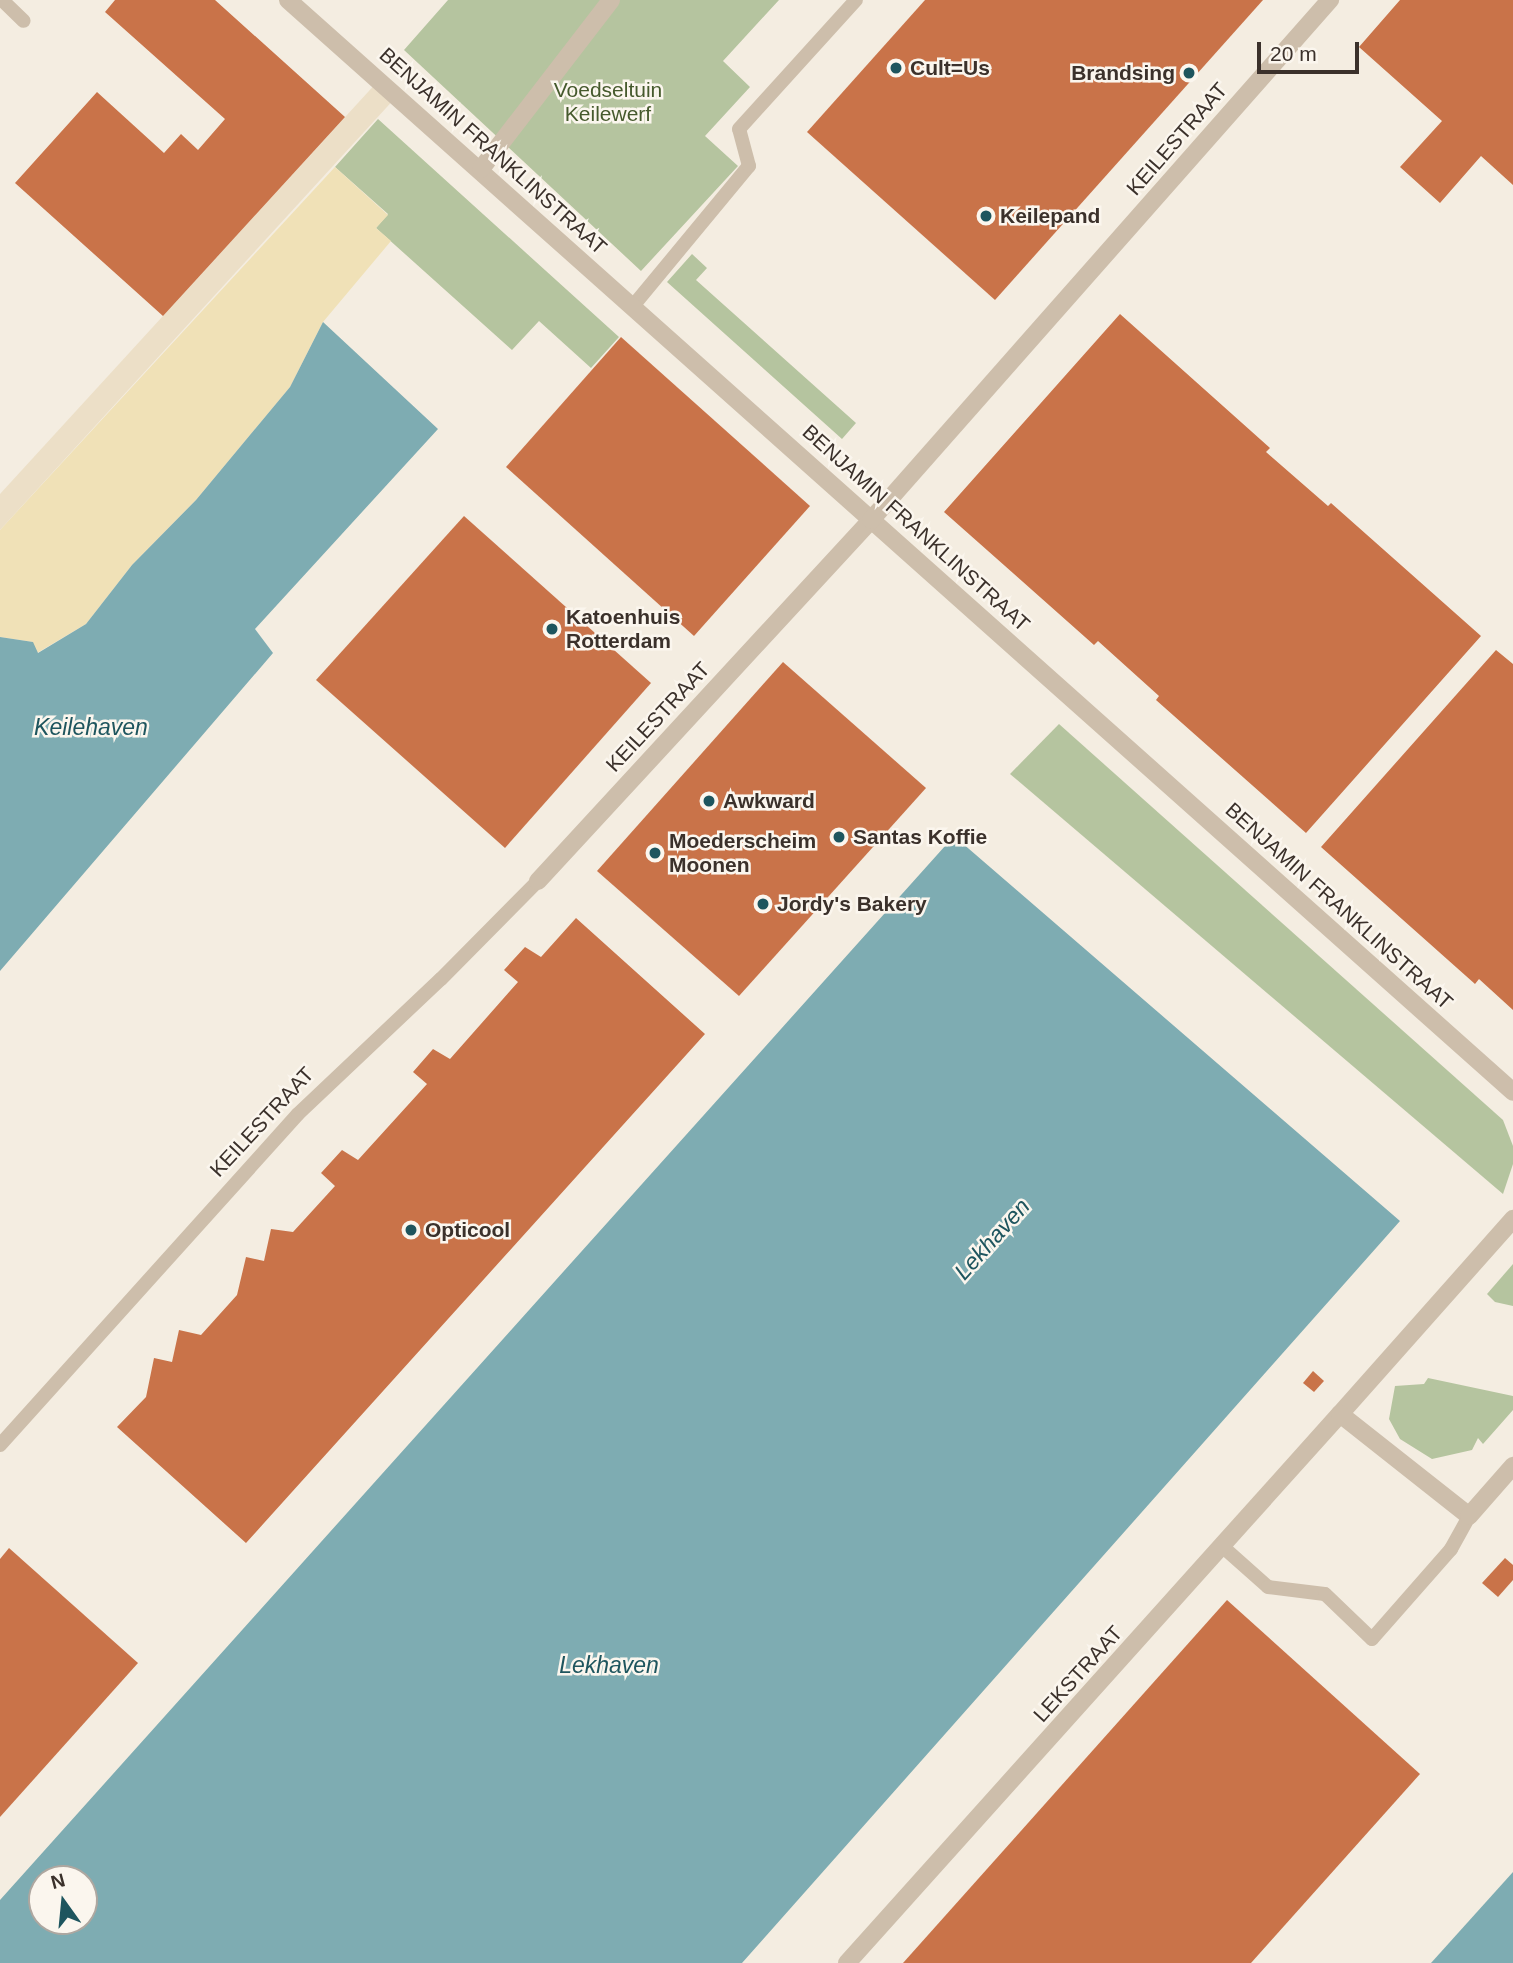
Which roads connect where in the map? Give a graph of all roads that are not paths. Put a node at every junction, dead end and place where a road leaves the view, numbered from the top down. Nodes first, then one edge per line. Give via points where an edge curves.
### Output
1 (2, 0) edge
2 (288, 0) edge
3 (611, 0) edge
4 (856, 0) edge
5 (1330, 0) edge
6 (24, 21) dead end
7 (481, 169) junction
8 (633, 306) junction
9 (871, 520) junction
10 (538, 881) joint
11 (1513, 1092) edge
12 (1513, 1219) edge
13 (1340, 1414) junction
14 (0, 1445) edge
15 (1513, 1466) edge
16 (1469, 1516) junction
17 (1223, 1547) junction
18 (847, 1963) edge

1 - 6 lane
2 - 7 street, BENJAMIN FRANKLINSTRAAT
3 - 7 street
4 - 8 lane via 739,129 749,166
5 - 9 street, KEILESTRAAT
7 - 8 street, BENJAMIN FRANKLINSTRAAT
8 - 9 street, BENJAMIN FRANKLINSTRAAT
9 - 10 street, KEILESTRAAT
9 - 11 street, BENJAMIN FRANKLINSTRAAT
10 - 14 lane, KEILESTRAAT via 298,1114
12 - 13 street, LEKSTRAAT
13 - 16 street
13 - 17 street, LEKSTRAAT
15 - 16 street
16 - 17 lane via 1451,1549 1373,1639 1325,1594 1268,1587
17 - 18 street, LEKSTRAAT

